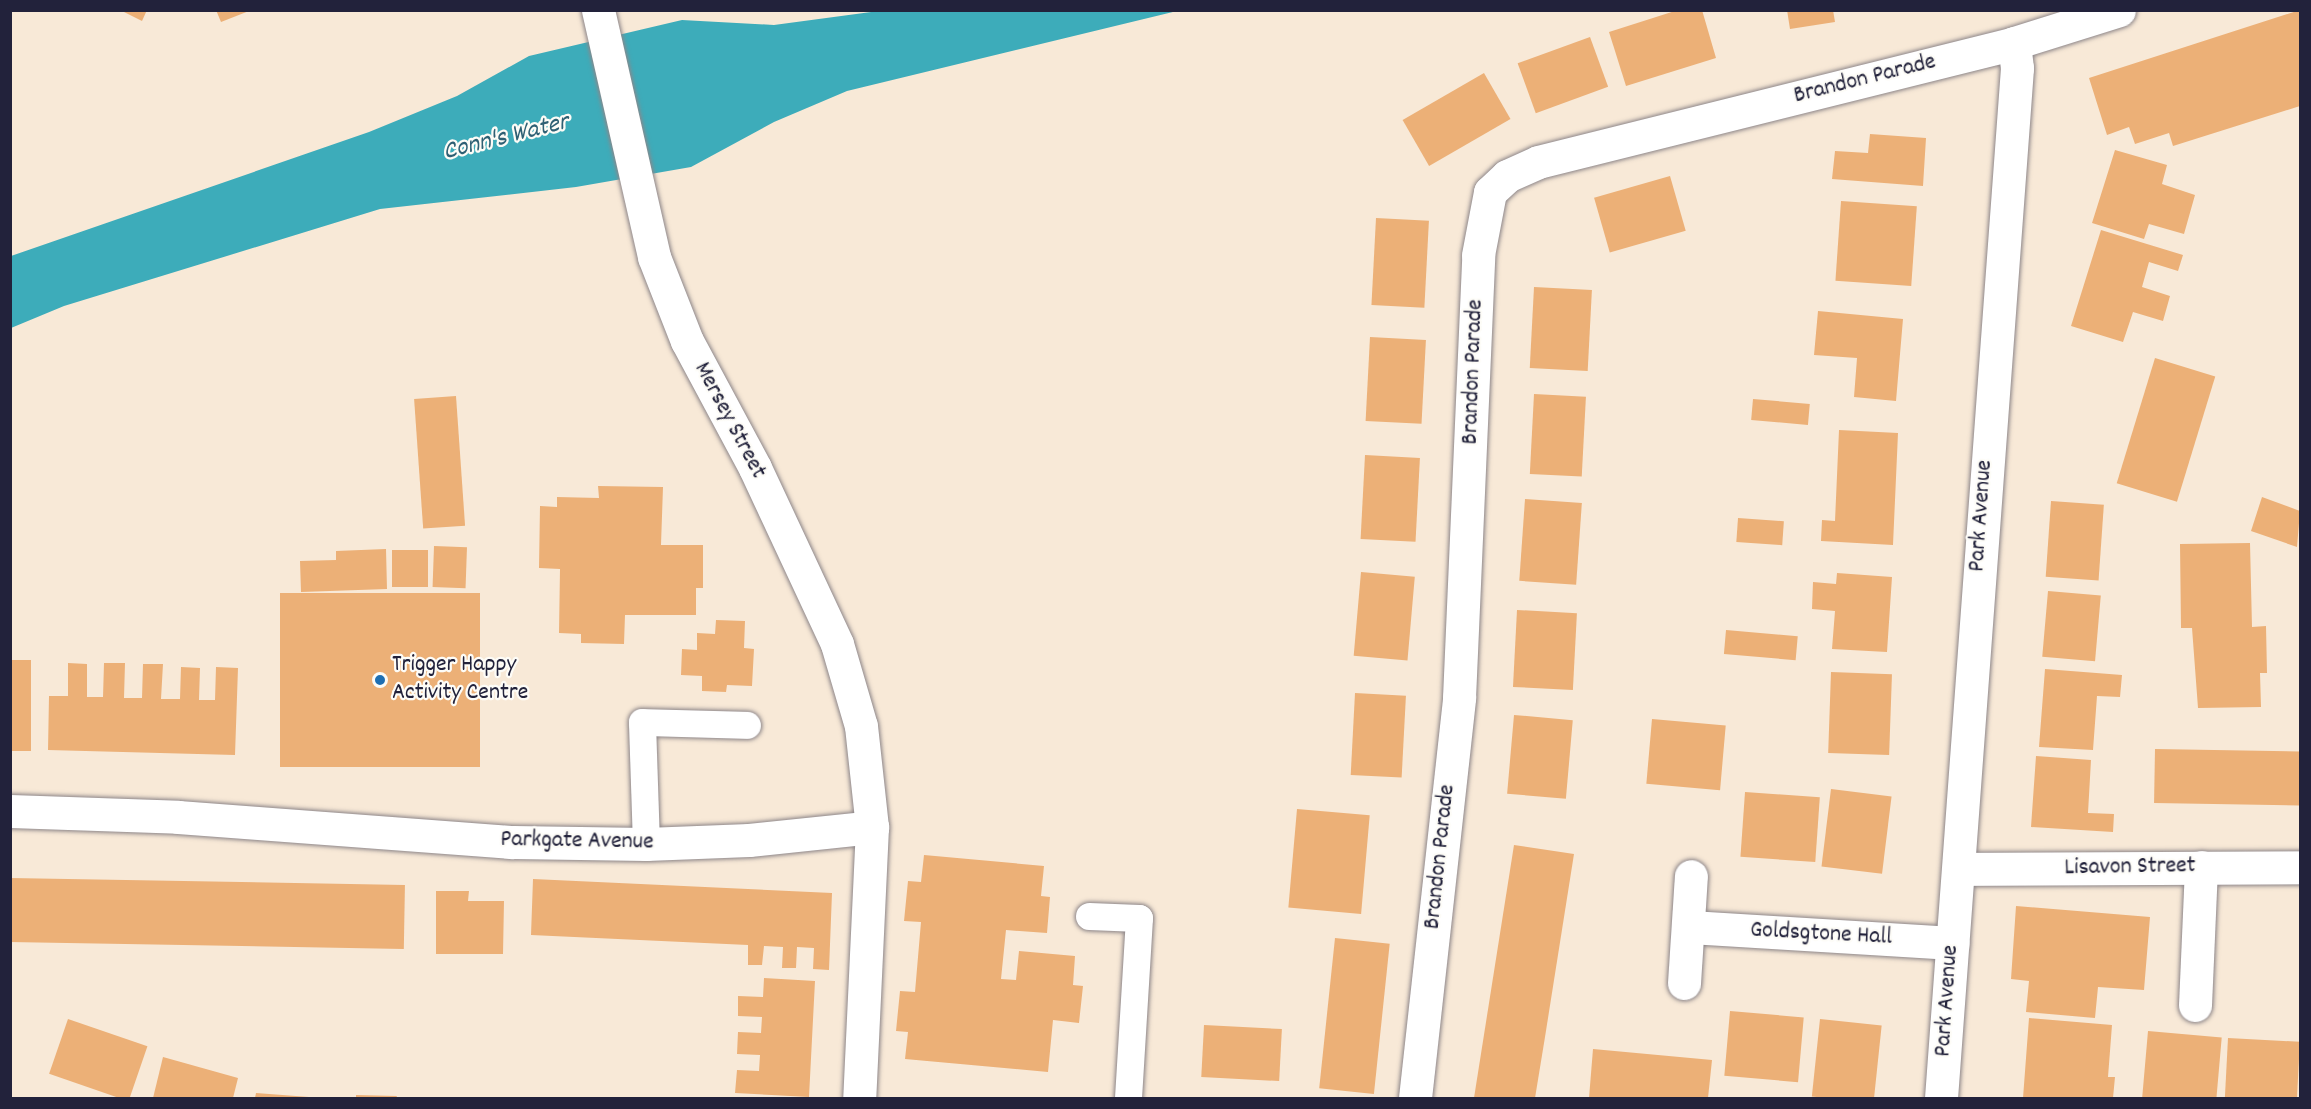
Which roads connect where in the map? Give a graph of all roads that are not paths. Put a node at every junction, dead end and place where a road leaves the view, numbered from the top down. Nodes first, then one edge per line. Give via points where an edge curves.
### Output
1 (598, 10) edge
2 (2119, 10) edge
3 (2014, 43) junction
4 (747, 725) dead end
5 (10, 811) edge
6 (872, 827) junction
7 (646, 844) junction
8 (2201, 867) junction
9 (2301, 867) edge
10 (1959, 868) junction
11 (1691, 876) dead end
12 (1089, 916) dead end
13 (1690, 927) junction
14 (1953, 943) junction
15 (1684, 983) dead end
16 (2195, 1005) dead end
17 (859, 1098) edge
18 (1128, 1098) edge
19 (1415, 1098) edge
20 (1941, 1098) edge

1 - 6 street, Mersey Street via 647,235 687,341 755,468 837,645 861,726
2 - 3 street
3 - 10 street, Park Avenue via 2017,68
3 - 19 street, Brandon Parade via 1538,162 1507,176 1490,192 1478,255 1459,698
4 - 7 lane via 642,722
5 - 7 street, Parkgate Avenue via 178,817 462,841
6 - 7 street, Parkgate Avenue via 749,840
6 - 17 street
8 - 9 street, Lisavon Street
8 - 10 street, Lisavon Street
8 - 16 street
10 - 14 street, Park Avenue
11 - 13 street
12 - 18 lane via 1139,918
13 - 14 street, Goldsgtone Hall
13 - 15 street
14 - 20 street, Park Avenue

